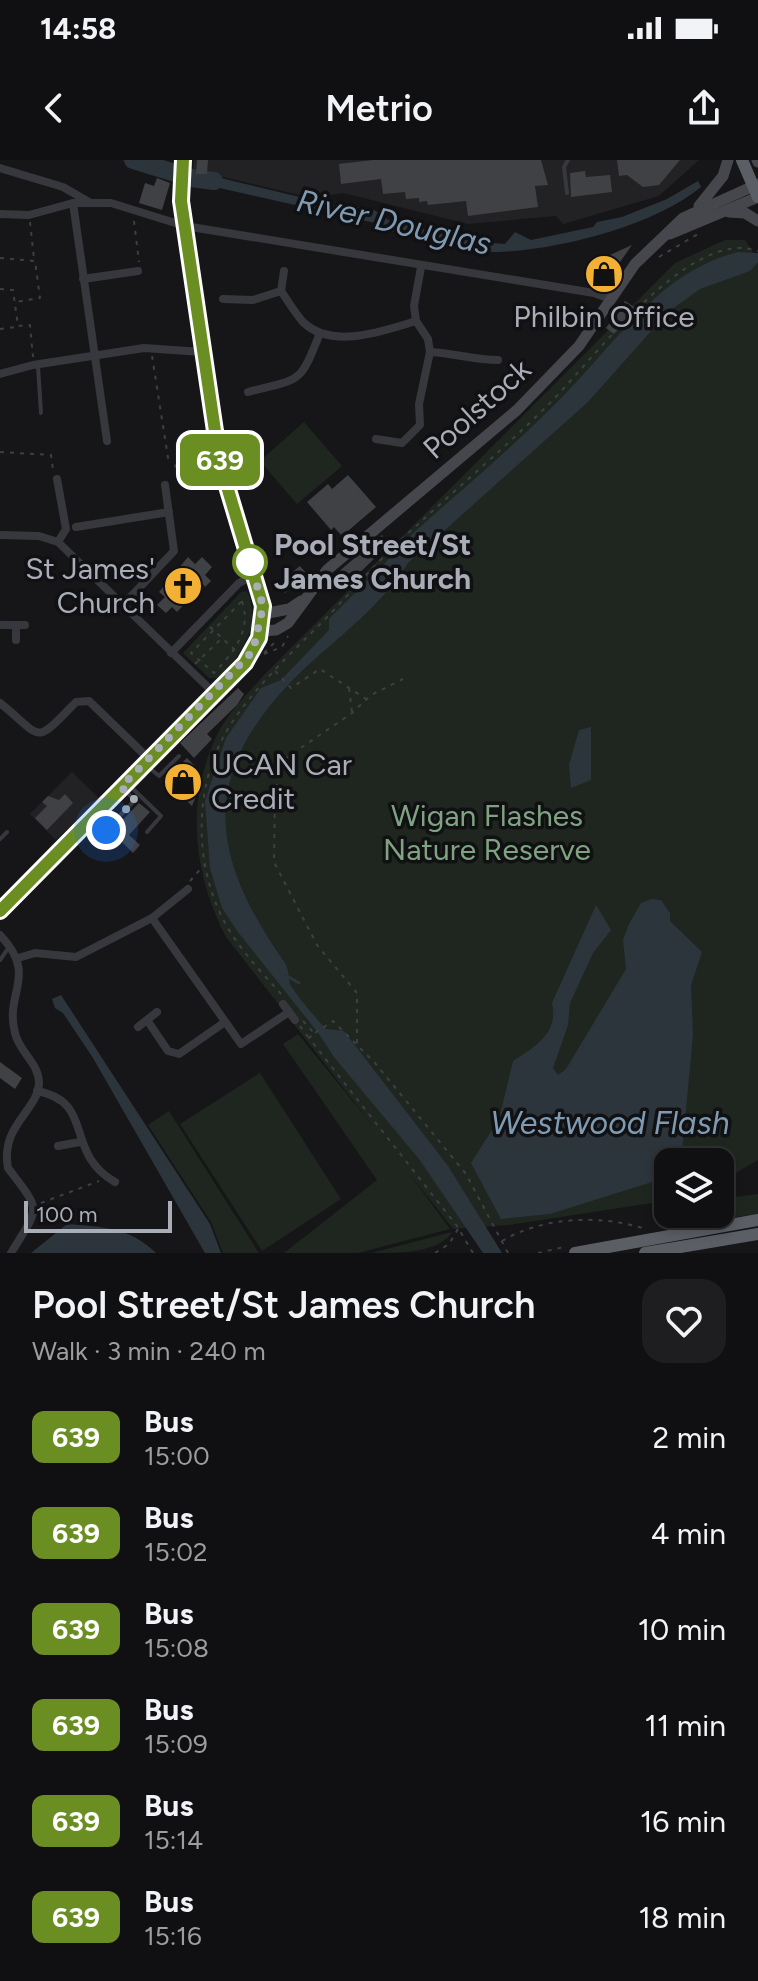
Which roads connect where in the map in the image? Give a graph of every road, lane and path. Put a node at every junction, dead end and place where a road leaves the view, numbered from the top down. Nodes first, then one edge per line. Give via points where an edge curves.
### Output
1 (568, 160) edge
2 (728, 160) edge
3 (742, 160) edge
4 (181, 167) edge
5 (0, 168) edge
6 (756, 189) edge
7 (567, 193) dead end
8 (89, 202) junction
9 (73, 203) junction
10 (138, 209) junction
11 (693, 212) junction
12 (720, 213) junction
13 (0, 214) edge
14 (29, 215) junction
15 (758, 221) edge
16 (185, 226) junction
17 (706, 231) dead end
18 (666, 236) junction
19 (758, 251) edge
20 (0, 258) edge
21 (657, 258) dead end
22 (35, 261) junction
23 (421, 267) junction
24 (138, 271) joint
25 (284, 271) dead end
26 (83, 279) junction
27 (0, 289) edge
28 (281, 291) junction
29 (223, 299) dead end
30 (610, 299) junction
31 (15, 302) junction
32 (416, 321) junction
33 (18, 326) junction
34 (0, 329) edge
35 (320, 333) junction
36 (151, 348) junction
37 (202, 352) junction
38 (430, 352) junction
39 (94, 355) junction
40 (498, 360) dead end
41 (35, 364) junction
42 (0, 374) edge
43 (248, 392) dead end
44 (41, 413) dead end
45 (376, 439) dead end
46 (107, 441) dead end
47 (0, 452) edge
48 (220, 462) junction
49 (176, 466) joint
50 (57, 479) joint
51 (165, 485) dead end
52 (169, 512) junction
53 (76, 527) dead end
54 (0, 535) edge
55 (58, 542) junction
56 (255, 575) junction
57 (302, 601) junction
58 (123, 605) junction
59 (263, 614) junction
60 (204, 621) junction
61 (0, 625) edge
62 (214, 630) junction
63 (260, 631) junction
64 (222, 638) junction
65 (16, 640) dead end
66 (282, 647) junction
67 (235, 651) junction
68 (171, 653) junction
69 (290, 654) junction
70 (199, 660) junction
71 (188, 670) junction
72 (274, 670) junction
73 (403, 679) dead end
74 (349, 688) junction
75 (215, 694) junction
76 (367, 699) junction
77 (0, 703) edge
78 (352, 713) junction
79 (179, 756) dead end
80 (147, 761) junction
81 (124, 785) junction
82 (92, 817) junction
83 (7, 832) dead end
84 (147, 832) dead end
85 (0, 839) edge
86 (205, 865) junction
87 (188, 889) joint
88 (2, 905) edge
89 (152, 918) junction
90 (0, 935) edge
91 (10, 945) junction
92 (18, 958) junction
93 (0, 960) edge
94 (286, 1005) junction
95 (157, 1012) dead end
96 (147, 1020) junction
97 (300, 1021) junction
98 (225, 1022) junction
99 (138, 1027) dead end
100 (314, 1033) junction
101 (309, 1038) junction
102 (357, 1043) junction
103 (241, 1044) junction
104 (248, 1054) dead end
105 (37, 1091) junction
106 (80, 1142) junction
107 (58, 1146) dead end
108 (4, 1168) edge
109 (102, 1177) junction
110 (115, 1182) dead end
111 (36, 1205) junction
112 (758, 1220) edge
113 (458, 1229) junction
114 (646, 1230) dead end
115 (758, 1234) edge
116 (502, 1241) junction
117 (11, 1253) edge
118 (435, 1253) edge
119 (473, 1253) edge
120 (508, 1253) edge
121 (575, 1253) edge
122 (645, 1253) edge

1 - 7 lane
2 - 11 main road via 723,176
3 - 6 highway
4 - 16 street
5 - 8 street via 63,187
6 - 11 main road, Poolstock
6 - 12 main road, Poolstock
8 - 9 street
8 - 10 street
9 - 14 street
9 - 26 street
10 - 16 street
10 - 24 path via 133,222
11 - 18 main road, Poolstock
12 - 15 main road via 745,213
12 - 18 main road, Poolstock
13 - 14 street
14 - 22 path
16 - 23 street
16 - 37 street
17 - 21 path
18 - 30 main road, Poolstock via 635,264
19 - 69 path via 747,247 715,253 655,291 562,392 399,542
20 - 22 path
22 - 31 path via 40,298
23 - 30 street
23 - 32 street
24 - 26 street
25 - 28 street
26 - 39 street
27 - 31 path via 13,290
28 - 29 street via 253,300
28 - 35 street via 304,322
30 - 57 main road, Poolstock via 579,346 517,410 327,570
31 - 33 path
32 - 35 street via 366,334
32 - 38 street
33 - 34 path
33 - 41 path via 30,325
35 - 43 street via 302,375 290,383
36 - 37 street
36 - 39 street
36 - 49 path via 165,451 169,465
37 - 48 street
38 - 40 street
38 - 45 street via 420,425 402,443
39 - 41 street
39 - 46 street
41 - 42 street
41 - 44 lane
47 - 50 path via 51,455
48 - 49 lane
48 - 56 street
50 - 55 street via 66,529
51 - 52 street
52 - 53 street
52 - 58 street via 174,551
54 - 55 street
55 - 58 street
56 - 59 street
56 - 60 street via 239,583
57 - 59 main road
57 - 63 main road, Poolstock via 288,623
58 - 68 street
59 - 63 main road
60 - 62 path
60 - 68 street
61 - 65 street via 21,625
62 - 64 path
62 - 67 path via 242,601 244,624
62 - 70 path via 191,653
63 - 75 main road via 250,657
64 - 67 path
64 - 70 path
66 - 66 path via 286,631 262,655
66 - 69 path
67 - 70 path via 214,673
68 - 71 street
69 - 72 path
70 - 71 path
71 - 75 street
72 - 74 path via 290,687 317,668
72 - 86 path via 231,723 216,752 201,818
73 - 76 path
74 - 76 path
74 - 78 path
75 - 80 main road
76 - 78 path
77 - 80 street via 39,734 76,702 89,701
78 - 102 path via 286,758 275,790 274,862 317,945 357,993
79 - 80 lane via 159,776
80 - 81 main road
81 - 82 main road
81 - 82 lane via 135,800 106,830
81 - 84 lane via 161,816
82 - 88 main road
83 - 85 lane
86 - 87 path
86 - 94 path via 232,934
87 - 89 street
89 - 92 street via 76,957 35,953
89 - 98 street
90 - 91 street
91 - 92 street
91 - 93 lane
92 - 105 street via 15,1034 37,1072
94 - 97 street
94 - 103 street
95 - 96 street
96 - 98 street via 168,1051 179,1054
96 - 99 street
97 - 100 path
97 - 101 path
98 - 103 street
100 - 101 path
100 - 102 path via 330,1020
101 - 113 path
102 - 116 path via 466,1174
103 - 104 street
105 - 106 street via 59,1095 72,1108
105 - 108 street via 11,1131
106 - 107 street
106 - 109 street
108 - 111 street
109 - 110 street
109 - 111 path via 96,1185
111 - 117 street
112 - 121 highway
113 - 118 path
113 - 119 path
114 - 116 path via 610,1222 565,1222 527,1226
115 - 122 highway
116 - 120 path

